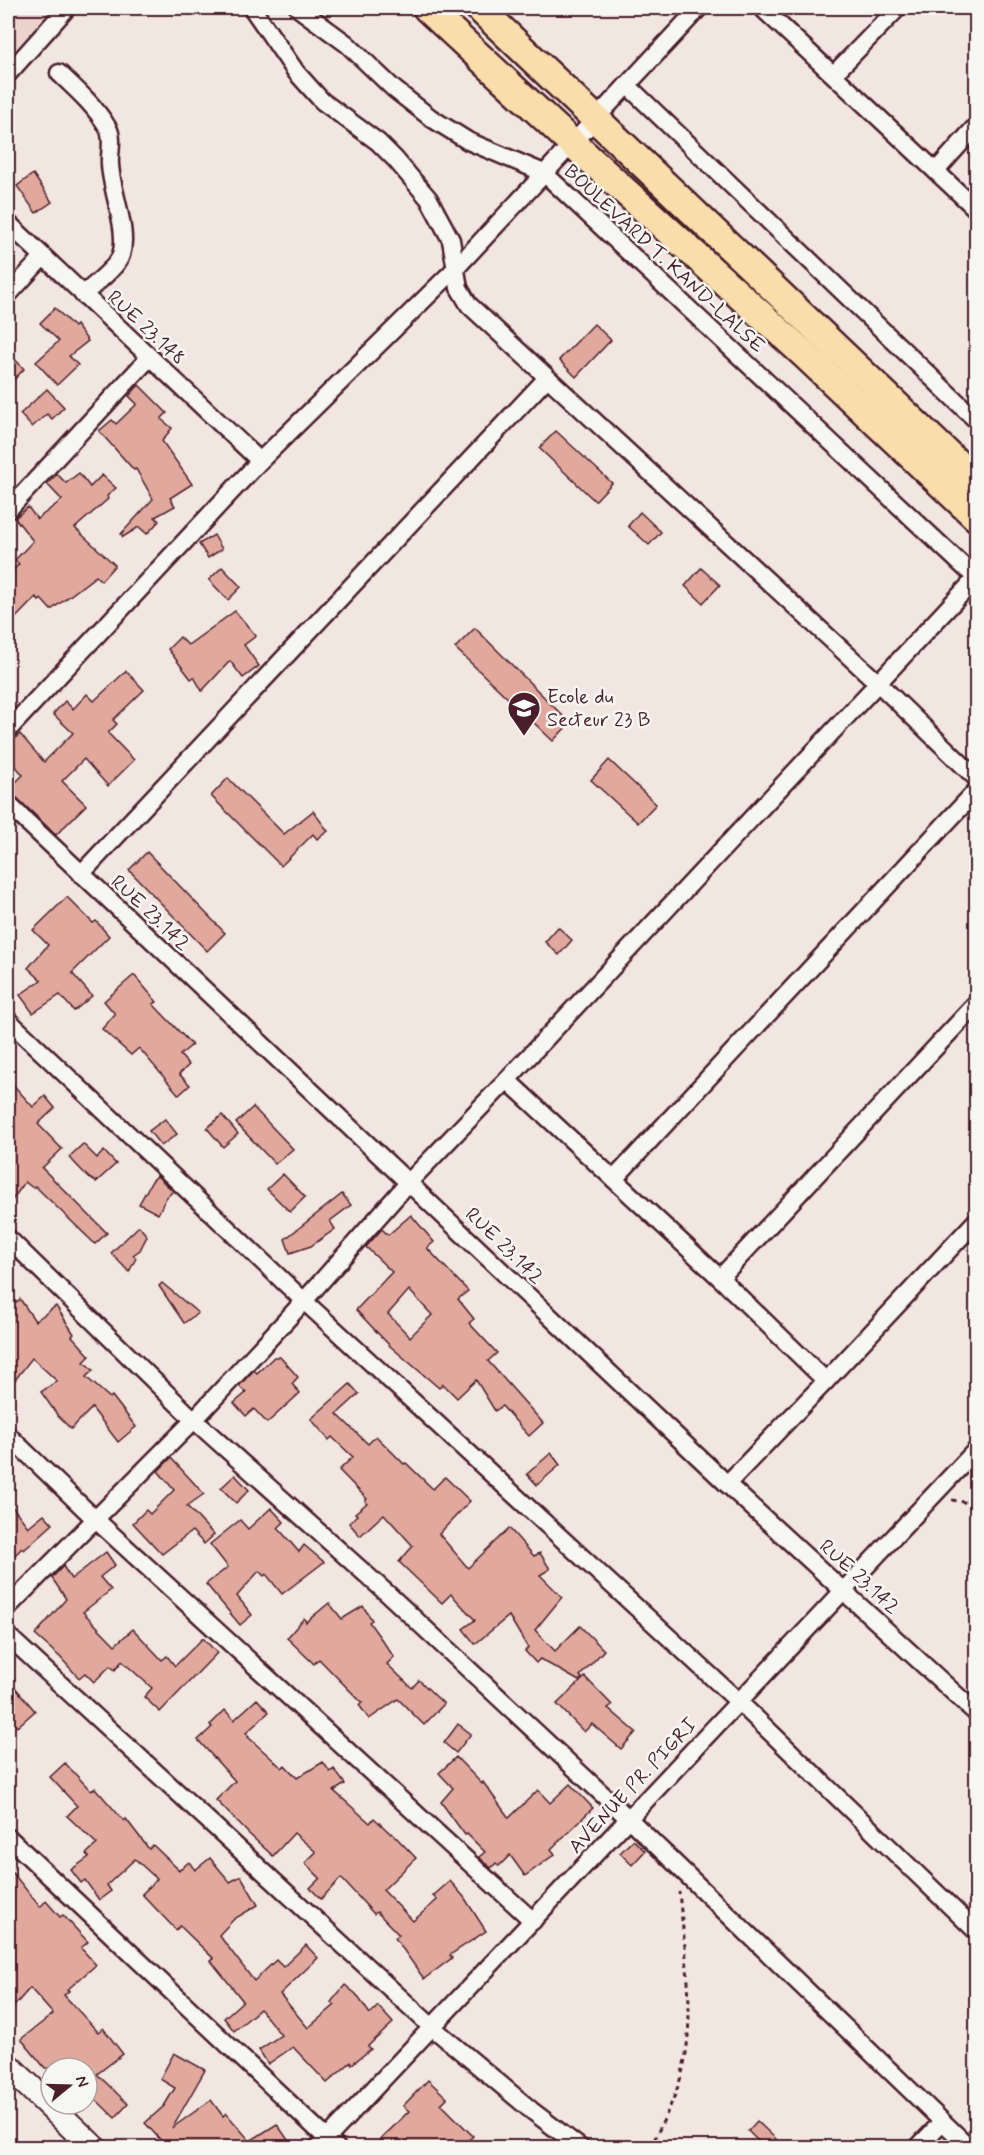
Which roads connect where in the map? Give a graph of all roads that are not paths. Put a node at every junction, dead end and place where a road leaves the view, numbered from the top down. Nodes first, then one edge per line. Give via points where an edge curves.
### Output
1 (67, 8) edge
2 (252, 8) edge
3 (298, 8) edge
4 (427, 8) edge
5 (479, 8) edge
6 (699, 8) edge
7 (762, 8) edge
8 (898, 8) edge
9 (59, 73) dead end
10 (8, 74) edge
11 (834, 74) junction
12 (627, 85) junction
13 (596, 118) junction
14 (976, 126) edge
15 (572, 143) junction
16 (936, 171) junction
17 (544, 173) junction
18 (976, 209) edge
19 (8, 223) edge
20 (43, 257) junction
21 (457, 267) junction
22 (8, 295) edge
23 (82, 295) junction
24 (148, 358) junction
25 (547, 378) junction
26 (976, 420) edge
27 (260, 461) junction
28 (976, 480) edge
29 (8, 510) edge
30 (976, 517) edge
31 (976, 578) edge
32 (878, 683) junction
33 (8, 730) edge
34 (976, 778) edge
35 (976, 791) edge
36 (8, 804) edge
37 (81, 874) junction
38 (976, 1004) edge
39 (8, 1020) edge
40 (507, 1080) junction
41 (614, 1179) junction
42 (409, 1182) junction
43 (976, 1221) edge
44 (8, 1238) edge
45 (720, 1278) junction
46 (304, 1301) junction
47 (826, 1381) junction
48 (194, 1420) junction
49 (8, 1435) edge
50 (976, 1450) edge
51 (726, 1484) junction
52 (95, 1519) junction
53 (845, 1590) junction
54 (8, 1607) edge
55 (8, 1636) edge
56 (739, 1702) junction
57 (976, 1713) edge
58 (629, 1819) junction
59 (8, 1837) edge
60 (533, 1921) junction
61 (976, 1931) edge
62 (432, 2027) junction
63 (8, 2066) edge
64 (942, 2122) junction
65 (328, 2144) edge
66 (94, 2148) edge
67 (581, 2148) edge
68 (917, 2148) edge
69 (970, 2148) edge

1 - 10 street
2 - 21 street via 296,72 322,101 378,142 429,199 451,240
3 - 17 street, BOULEVARD T. KAND-LALSE via 347,44 431,118 468,141
4 - 15 main road
5 - 13 main road
6 - 12 street
7 - 11 street
8 - 11 street
9 - 23 street via 89,101 109,129 111,177 122,228 121,255
11 - 16 street
12 - 13 street
12 - 26 street
13 - 15 street
13 - 28 main road
14 - 16 street
15 - 17 street
15 - 30 main road
16 - 18 street
17 - 21 street
17 - 31 street, BOULEVARD T. KAND-LALSE
19 - 20 street, RUE 23.148
20 - 22 street
20 - 23 street, RUE 23.148
21 - 25 street via 459,288 469,305
21 - 27 street
23 - 24 street, RUE 23.148
24 - 27 street, RUE 23.148
24 - 29 street
25 - 32 street
25 - 37 street
27 - 33 street
31 - 32 street
32 - 34 street
32 - 40 street
35 - 41 street
36 - 37 street, RUE 23.142
37 - 42 street, RUE 23.142
38 - 45 street
39 - 46 street
40 - 41 street
40 - 42 street
41 - 45 street
42 - 46 street
42 - 51 street, RUE 23.142
43 - 47 street
44 - 48 street
45 - 47 street
46 - 48 street
46 - 56 street
47 - 51 street
48 - 52 street
48 - 58 street via 398,1603
49 - 52 street
50 - 53 street, AVENUE PR. PIGRI
51 - 53 street, RUE 23.142
52 - 54 street
52 - 60 street
53 - 56 street, AVENUE PR. PIGRI
53 - 57 street, RUE 23.142
55 - 62 street
56 - 58 street, AVENUE PR. PIGRI
56 - 61 street
58 - 60 street, AVENUE PR. PIGRI
58 - 64 street
59 - 65 street
60 - 62 street, AVENUE PR. PIGRI
62 - 65 street, AVENUE PR. PIGRI
62 - 67 street
63 - 66 street
64 - 68 street
64 - 69 street

